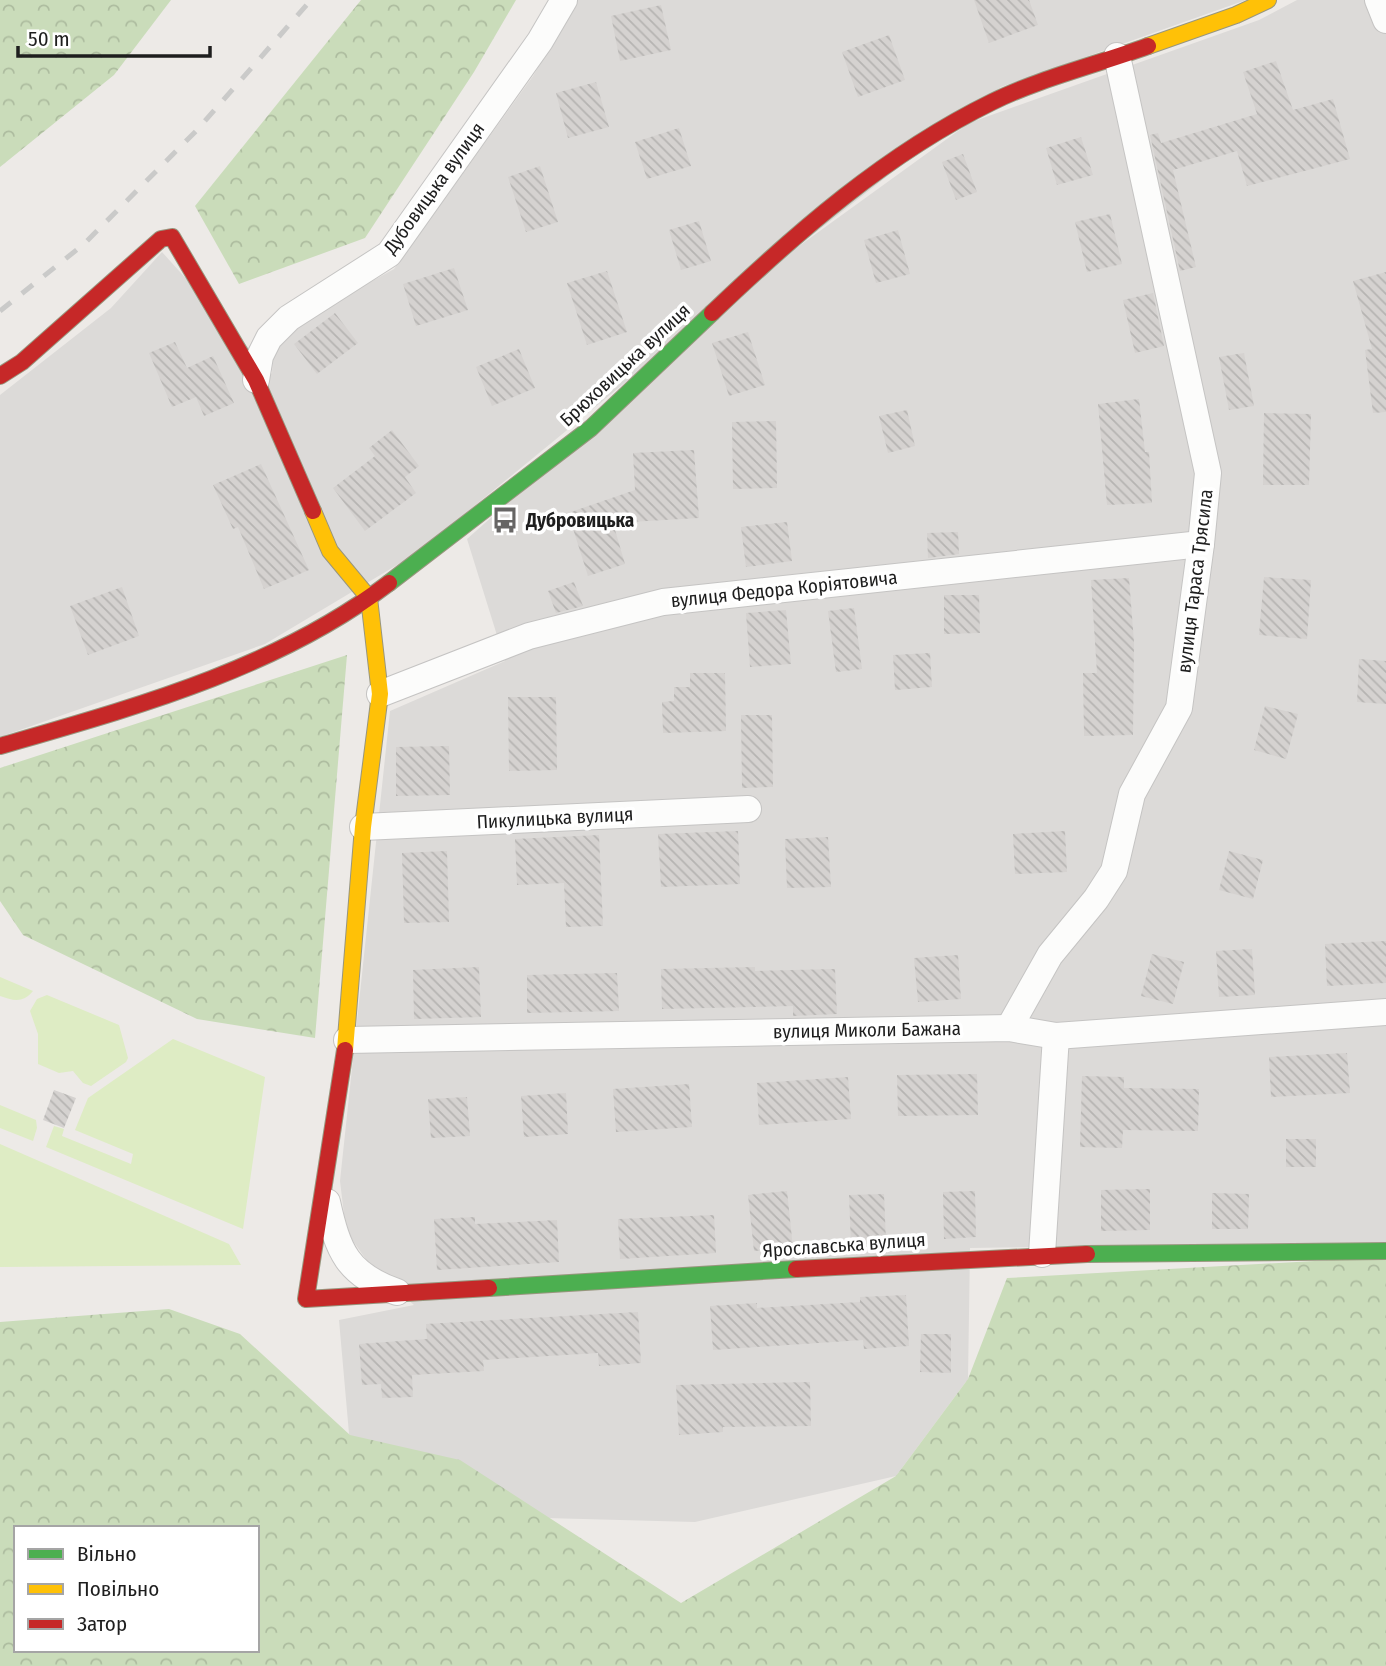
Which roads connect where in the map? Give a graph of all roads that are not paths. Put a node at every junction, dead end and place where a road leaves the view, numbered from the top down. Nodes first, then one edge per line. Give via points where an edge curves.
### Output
1 (564, 0) edge
2 (1268, 0) edge
3 (1378, 0) edge
4 (1233, 8) edge
5 (1386, 20) edge
6 (1117, 56) junction
7 (0, 376) edge
8 (256, 380) junction
9 (1201, 544) junction
10 (369, 598) junction
11 (380, 694) junction
12 (0, 746) edge
13 (748, 809) dead end
14 (363, 827) junction
15 (1386, 1012) edge
16 (1009, 1028) junction
17 (1056, 1036) junction
18 (347, 1040) junction
19 (325, 1190) junction
20 (1386, 1251) edge
21 (1042, 1254) junction
22 (402, 1293) junction

1 - 8 street, Дубовицька вулиця via 389,254 289,318 269,338
2 - 4 street, Брюховицька вулиця
3 - 5 street
4 - 6 street, Брюховицька вулиця
6 - 9 street, вулиця Тараса Трясила via 1208,473
6 - 10 street, Брюховицька вулиця via 993,101 900,153 781,247 591,428
7 - 8 street via 22,362 161,239 172,237
8 - 10 street via 330,551
9 - 11 street, вулиця Федора Коріятовича via 663,602 529,636
9 - 16 street, вулиця Тараса Трясила via 1179,708 1132,794 1114,871 1050,955
10 - 11 street
10 - 12 street, Брюховицька вулиця via 276,651 157,701
11 - 14 street
13 - 14 street, Пикулицька вулиця
14 - 18 street
15 - 17 street, вулиця Миколи Бажана
16 - 17 street, вулиця Миколи Бажана
16 - 18 street, вулиця Миколи Бажана
17 - 21 street
18 - 19 street
19 - 22 street via 335,1238 346,1258 371,1283
19 - 22 street, Ярославська вулиця via 306,1298
20 - 21 street, Ярославська вулиця
21 - 22 street, Ярославська вулиця

